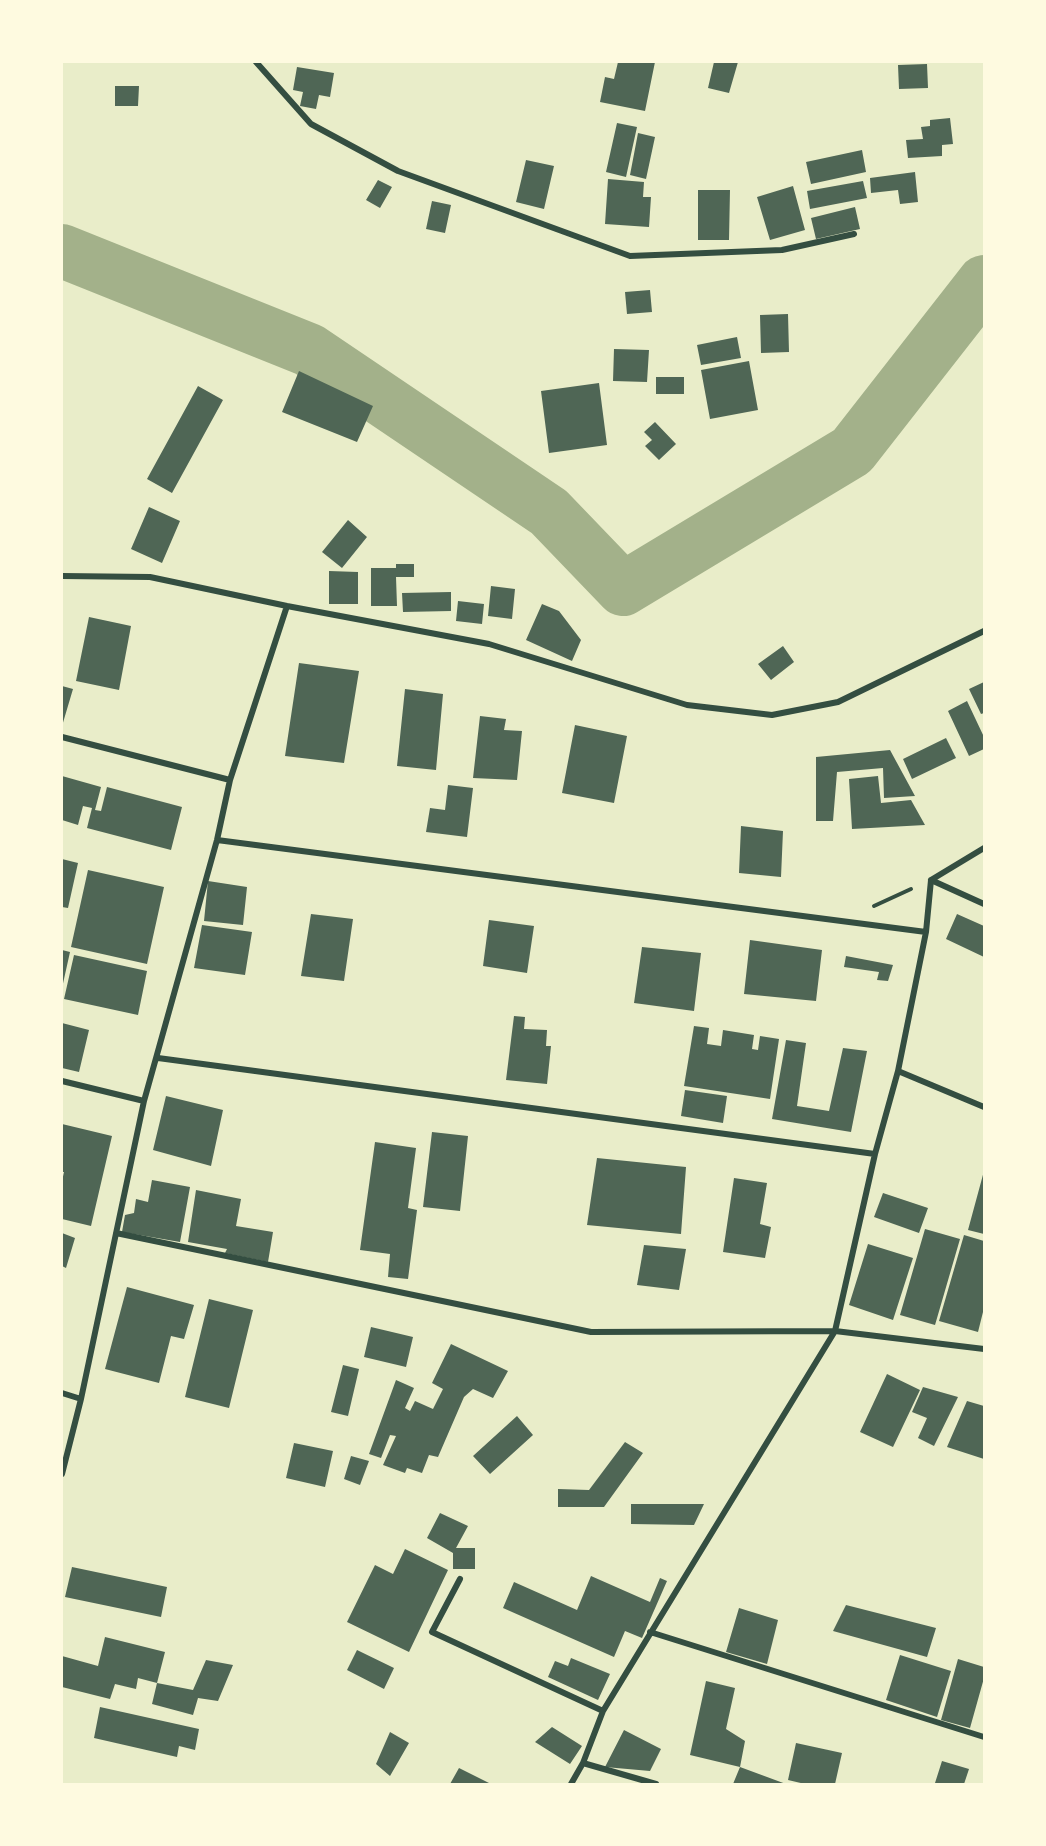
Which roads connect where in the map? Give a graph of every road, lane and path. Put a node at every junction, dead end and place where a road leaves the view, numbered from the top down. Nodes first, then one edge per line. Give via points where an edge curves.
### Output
1 (256, 62) edge
2 (854, 234) dead end
3 (62, 576) edge
4 (287, 606) junction
5 (984, 631) edge
6 (62, 737) edge
7 (230, 780) junction
8 (217, 840) junction
9 (984, 848) edge
10 (931, 880) junction
11 (984, 904) edge
12 (842, 921) junction
13 (926, 932) junction
14 (158, 1058) junction
15 (898, 1071) junction
16 (62, 1081) edge
17 (144, 1101) junction
18 (984, 1107) edge
19 (875, 1154) junction
20 (116, 1233) junction
21 (835, 1331) junction
22 (984, 1349) edge
23 (62, 1393) edge
24 (81, 1399) junction
25 (62, 1474) edge
26 (460, 1579) dead end
27 (650, 1632) junction
28 (603, 1710) junction
29 (984, 1737) edge
30 (583, 1763) junction
31 (571, 1785) edge
32 (656, 1785) edge

1 - 2 street via 311,124 398,171 630,256 782,250
3 - 4 street via 150,577
4 - 5 street via 489,644 687,705 772,714 838,702
4 - 7 street
6 - 7 street
7 - 8 street
8 - 12 street
8 - 14 street
9 - 10 street
10 - 11 street
10 - 12 path
10 - 13 street
12 - 13 street
13 - 15 street
14 - 17 street
14 - 19 street
15 - 18 street
15 - 19 street
16 - 17 street
17 - 20 street
19 - 21 street
20 - 21 street via 591,1332
20 - 24 street
21 - 22 street
21 - 27 street
23 - 24 street
24 - 25 street
26 - 28 street via 432,1632
27 - 28 street
27 - 29 street
28 - 30 street
30 - 31 street
30 - 32 street

